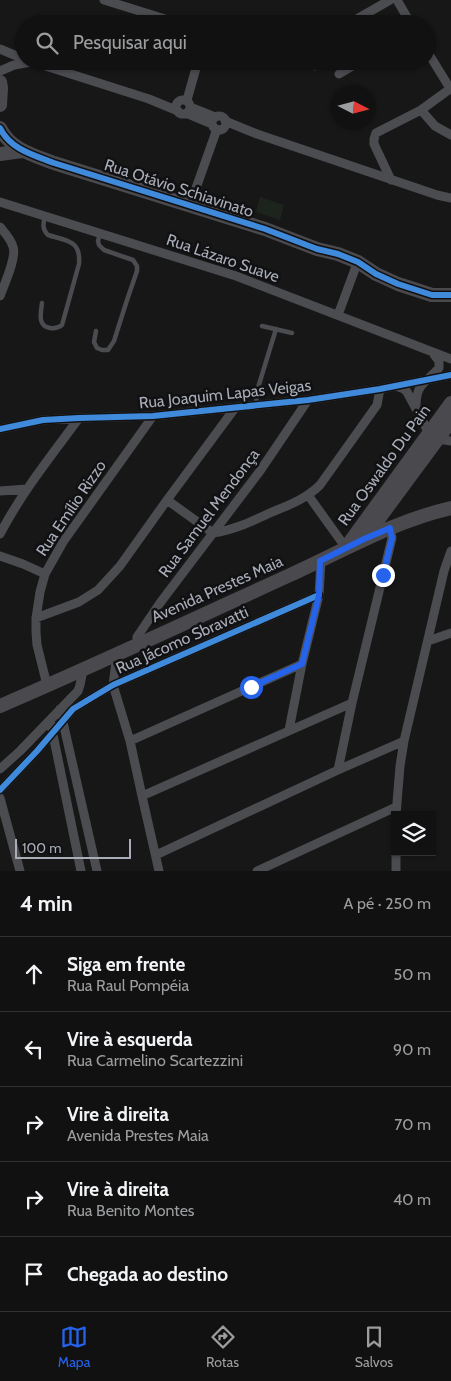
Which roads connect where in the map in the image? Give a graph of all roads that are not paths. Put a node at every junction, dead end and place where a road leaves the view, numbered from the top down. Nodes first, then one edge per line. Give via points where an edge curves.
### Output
1 (104, 0) edge
2 (390, 0) edge
3 (397, 0) edge
4 (152, 15) edge
5 (364, 15) edge
6 (406, 15) edge
7 (0, 49) edge
8 (15, 55) edge
9 (15, 65) edge
10 (436, 66) edge
11 (57, 70) edge
12 (195, 70) edge
13 (345, 70) edge
14 (0, 71) edge
15 (339, 74) dead end
16 (0, 82) edge
17 (450, 90) edge
18 (0, 106) edge
19 (184, 107) junction
20 (421, 110) junction
21 (218, 124) junction
22 (0, 128) edge
23 (451, 135) edge
24 (22, 151) junction
25 (0, 154) edge
26 (391, 180) junction
27 (451, 198) edge
28 (0, 202) edge
29 (190, 206) junction
30 (44, 216) junction
31 (0, 227) edge
32 (100, 233) junction
33 (357, 266) junction
34 (451, 295) edge
35 (0, 296) edge
36 (42, 303) dead end
37 (338, 315) junction
38 (262, 326) dead end
39 (276, 329) junction
40 (96, 331) dead end
41 (292, 333) dead end
42 (432, 352) junction
43 (451, 359) edge
44 (451, 375) edge
45 (426, 380) junction
46 (396, 386) junction
47 (380, 389) junction
48 (308, 400) junction
49 (451, 403) edge
50 (256, 406) junction
51 (416, 407) junction
52 (235, 408) junction
53 (153, 416) junction
54 (79, 418) junction
55 (451, 422) edge
56 (0, 429) edge
57 (439, 438) edge
58 (27, 489) junction
59 (0, 491) edge
60 (308, 495) junction
61 (167, 500) junction
62 (451, 508) edge
63 (390, 528) junction
64 (212, 533) junction
65 (0, 534) edge
66 (364, 539) junction
67 (346, 548) junction
68 (451, 551) edge
69 (0, 556) edge
70 (320, 561) junction
71 (448, 571) edge
72 (45, 574) junction
73 (319, 595) junction
74 (36, 618) junction
75 (451, 633) edge
76 (428, 641) junction
77 (136, 645) junction
78 (117, 654) junction
79 (302, 664) junction
80 (83, 670) junction
81 (46, 685) junction
82 (113, 685) junction
83 (352, 703) junction
84 (0, 706) edge
85 (60, 709) junction
86 (50, 720) junction
87 (62, 722) junction
88 (289, 730) junction
89 (52, 734) junction
90 (130, 741) junction
91 (404, 742) junction
92 (0, 769) edge
93 (338, 770) junction
94 (0, 790) edge
95 (142, 796) junction
96 (0, 798) edge
97 (396, 811) edge
98 (391, 813) edge
99 (156, 855) junction
100 (396, 856) edge
101 (20, 871) edge
102 (81, 871) edge
103 (96, 871) edge
104 (160, 871) edge
105 (257, 871) edge
106 (396, 871) edge

1 - 4 street
2 - 5 street
3 - 6 street
7 - 8 street
9 - 14 street
10 - 17 street
11 - 19 street
12 - 19 street
13 - 15 street
16 - 18 main road
17 - 20 street
19 - 21 street
20 - 23 street via 436,126
20 - 26 street via 376,133 374,144
21 - 26 street
21 - 29 street
22 - 24 main road, Rua Otávio Schiavinato
24 - 25 main road, Rua Otávio Schiavinato
24 - 29 main road, Rua Otávio Schiavinato
26 - 27 street
28 - 30 street, Rua Lázaro Suave
29 - 33 main road, Rua Otávio Schiavinato via 338,254
30 - 32 street, Rua Lázaro Suave
30 - 36 lane via 45,232 72,242 80,253 62,325 51,329 42,324
31 - 35 street via 14,248
32 - 37 street, Rua Lázaro Suave via 236,276
32 - 40 lane via 99,245 104,250 133,260 137,271 114,341 108,350 97,348 94,342
33 - 34 main road, Rua Otávio Schiavinato via 432,295
33 - 37 street
37 - 42 street, Rua Lázaro Suave
38 - 39 lane
39 - 41 lane
39 - 50 lane via 257,391
42 - 43 street, Rua Lázaro Suave
42 - 45 street via 439,368
44 - 45 street, Rua Joaquim Lapas Veigas
45 - 46 street, Rua Joaquim Lapas Veigas
45 - 51 street via 416,396
46 - 47 street, Rua Joaquim Lapas Veigas
46 - 51 street via 407,392
47 - 48 street, Rua Joaquim Lapas Veigas
47 - 60 street via 377,405 320,485
48 - 50 street, Rua Joaquim Lapas Veigas
48 - 64 street, Rua Samuel Mendonça via 260,471
49 - 57 main road, Rua Oswaldo Du Pain
50 - 52 street, Rua Joaquim Lapas Veigas
51 - 57 street
52 - 53 street, Rua Joaquim Lapas Veigas
52 - 61 street
53 - 54 street, Rua Joaquim Lapas Veigas
53 - 72 street, Rua Emílio Rizzo via 63,542
54 - 56 street, Rua Joaquim Lapas Veigas via 43,420
54 - 58 street
55 - 57 main road, Rua Oswaldo Du Pain
57 - 66 main road, Rua Oswaldo Du Pain
57 - 67 main road, Rua Oswaldo Du Pain
58 - 59 street
58 - 65 street
60 - 64 street via 241,527
60 - 67 street
61 - 64 street
61 - 74 street via 120,566 98,590 79,602
62 - 63 main road, Avenida Prestes Maia
63 - 66 main road, Avenida Prestes Maia
63 - 83 street via 392,538
64 - 77 street, Rua Samuel Mendonça via 146,623
66 - 67 main road, Avenida Prestes Maia
67 - 70 main road, Avenida Prestes Maia
68 - 71 street
69 - 72 street
70 - 73 street
70 - 77 main road, Avenida Prestes Maia
71 - 76 street
72 - 74 street, Rua Emílio Rizzo
73 - 79 street
73 - 82 street, Rua Jácomo Sbravatti
74 - 81 street, Rua Emílio Rizzo via 37,645
75 - 76 street
76 - 91 street
77 - 78 main road, Avenida Prestes Maia
78 - 80 main road, Avenida Prestes Maia
78 - 82 street
79 - 88 street
79 - 90 street
80 - 81 main road, Avenida Prestes Maia
80 - 85 street via 78,691
81 - 84 main road, Avenida Prestes Maia
82 - 87 street, Rua Jácomo Sbravatti via 77,706
82 - 90 street
83 - 88 street
83 - 93 street
85 - 86 street
85 - 87 street
86 - 89 street
86 - 92 street
87 - 89 street, Rua Jácomo Sbravatti
87 - 103 street
88 - 95 street
89 - 94 street, Rua Jácomo Sbravatti
89 - 102 street
90 - 95 street
91 - 93 street
91 - 97 street
93 - 99 street
95 - 99 street
96 - 101 street
98 - 105 street
99 - 104 street
100 - 106 street

